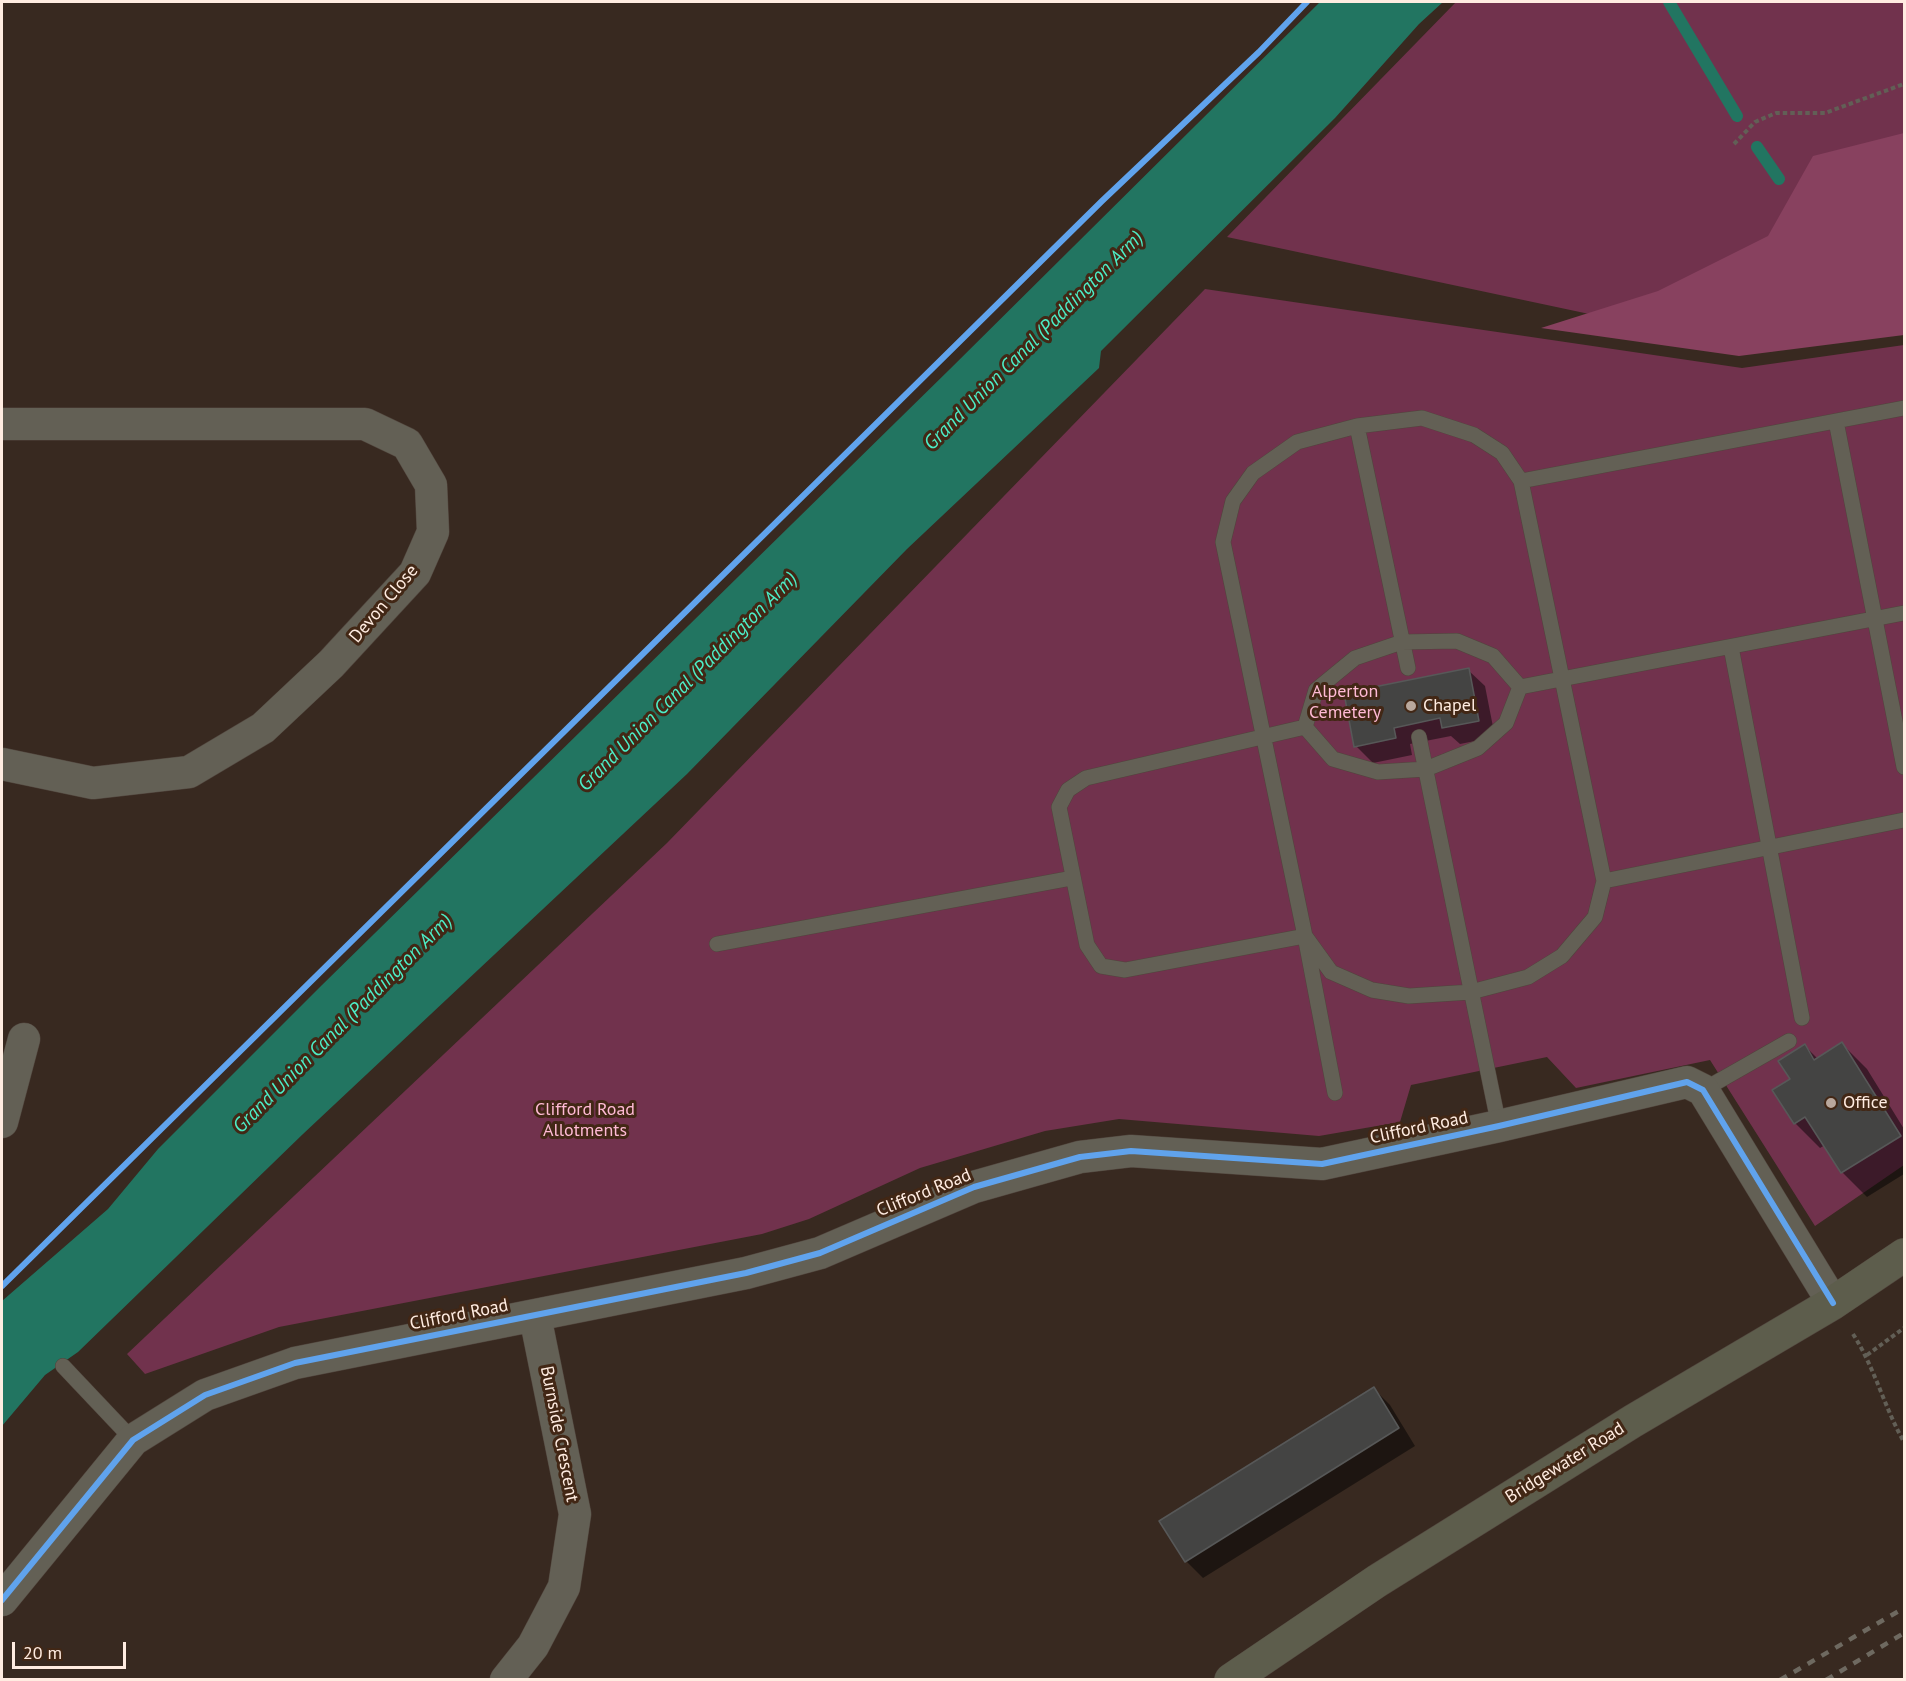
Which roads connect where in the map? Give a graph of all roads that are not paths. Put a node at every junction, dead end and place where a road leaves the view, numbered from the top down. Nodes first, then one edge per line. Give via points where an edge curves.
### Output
1 (1905, 408) edge
2 (1836, 421) junction
3 (2, 424) edge
4 (1357, 426) junction
5 (1521, 481) junction
6 (1905, 614) edge
7 (1875, 619) junction
8 (1402, 642) junction
9 (1731, 647) junction
10 (1408, 668) dead end
11 (1561, 680) junction
12 (1520, 687) junction
13 (1305, 727) junction
14 (1262, 737) junction
15 (1419, 737) dead end
16 (2, 764) edge
17 (1905, 767) edge
18 (1426, 769) junction
19 (1905, 820) edge
20 (1769, 847) junction
21 (1072, 878) junction
22 (1604, 881) junction
23 (1305, 936) junction
24 (717, 944) dead end
25 (1471, 992) junction
26 (1802, 1018) dead end
27 (24, 1039) dead end
28 (1789, 1041) dead end
29 (1703, 1090) junction
30 (1335, 1093) dead end
31 (2, 1122) edge
32 (1499, 1126) junction
33 (1905, 1255) edge
34 (1833, 1303) junction
35 (535, 1316) junction
36 (63, 1366) dead end
37 (133, 1440) junction
38 (2, 1600) edge
39 (506, 1680) edge
40 (1231, 1680) edge

1 - 2 lane
2 - 5 lane
2 - 7 lane
3 - 16 street, Devon Close via 365,424 407,444 432,485 434,532 415,573 332,664 263,728 189,772 93,783
4 - 5 lane via 1422,418 1474,435 1502,453
4 - 8 lane
4 - 14 lane via 1297,442 1253,473 1233,501 1222,542
5 - 11 lane
6 - 7 lane
7 - 9 lane
7 - 17 lane
8 - 10 lane
8 - 12 lane via 1457,641 1493,656
8 - 13 lane via 1355,658 1316,690
9 - 11 lane
9 - 20 lane
11 - 12 lane
11 - 22 lane
12 - 18 lane via 1506,723 1478,748
13 - 14 lane
13 - 18 lane via 1334,759 1377,772
14 - 21 lane via 1086,778 1068,790 1059,807
14 - 23 lane
15 - 18 lane
18 - 25 lane
19 - 20 lane
20 - 22 lane
20 - 26 lane
21 - 23 lane via 1087,945 1101,966 1125,970
21 - 24 lane
22 - 25 lane via 1595,917 1562,956 1528,977
23 - 25 lane via 1331,972 1372,990 1409,996
23 - 30 lane
25 - 32 lane
27 - 31 street
28 - 29 lane
29 - 32 street, Clifford Road via 1687,1082
29 - 34 street
32 - 35 street, Clifford Road via 1322,1164 1131,1151 1080,1156 974,1187 819,1252 746,1273
33 - 34 main road, Bridgewater Road
34 - 40 main road, Bridgewater Road via 1633,1421 1396,1569
35 - 37 street, Clifford Road via 295,1363 205,1395
35 - 39 street, Burnside Crescent via 575,1514 564,1587 533,1646
36 - 37 lane
37 - 38 street, Clifford Road

